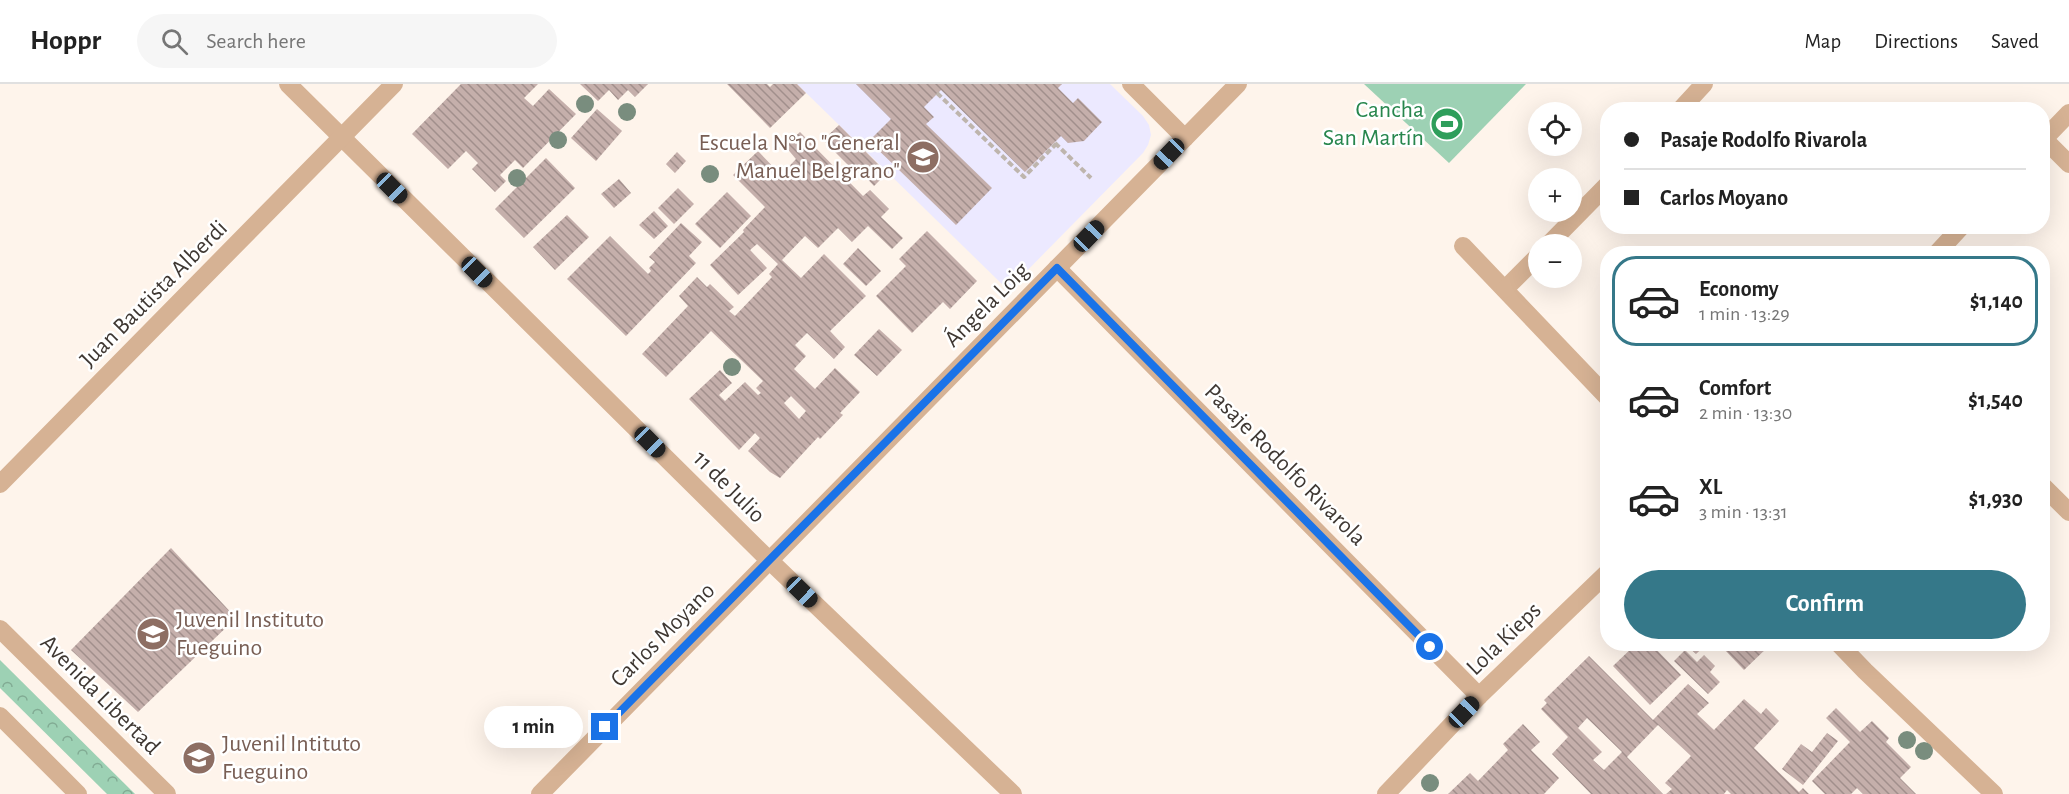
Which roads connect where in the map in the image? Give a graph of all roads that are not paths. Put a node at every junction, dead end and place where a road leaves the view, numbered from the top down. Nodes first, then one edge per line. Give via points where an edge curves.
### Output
1 (288, 84) edge
2 (394, 84) edge
3 (1131, 84) edge
4 (1238, 84) edge
5 (1704, 84) edge
6 (1687, 102) edge
7 (2069, 113) edge
8 (2050, 133) edge
9 (342, 138) junction
10 (1185, 138) junction
11 (2050, 146) edge
12 (2069, 164) edge
13 (1600, 192) edge
14 (1559, 234) edge
15 (1955, 234) edge
16 (1463, 246) dead end
17 (1943, 246) edge
18 (1528, 266) edge
19 (1057, 268) junction
20 (1505, 289) junction
21 (1600, 390) edge
22 (0, 484) edge
23 (2050, 493) edge
24 (2069, 512) edge
25 (770, 561) junction
26 (1600, 580) edge
27 (0, 629) edge
28 (1846, 651) edge
29 (1479, 696) junction
30 (0, 716) edge
31 (78, 794) edge
32 (167, 794) edge
33 (540, 794) edge
34 (1013, 794) edge
35 (1386, 794) edge
36 (1994, 794) edge

1 - 9 street, 11 de Julio
2 - 9 street, Juan Bautista Alberdi
3 - 10 street
4 - 10 street, Ángela Loig
5 - 6 street
7 - 8 street
9 - 22 street, Juan Bautista Alberdi
9 - 25 street, 11 de Julio
10 - 19 street, Ángela Loig
11 - 12 street
13 - 14 street
15 - 17 street
16 - 20 street
18 - 20 street
19 - 25 street, Ángela Loig
19 - 29 street, Pasaje Rodolfo Rivarola
20 - 21 street
23 - 24 street
25 - 33 street, Carlos Moyano
25 - 34 street, 11 de Julio
26 - 29 street, Lola Kieps
27 - 32 street, Avenida Libertad
28 - 36 street
29 - 35 street, Lola Kieps
30 - 31 street

